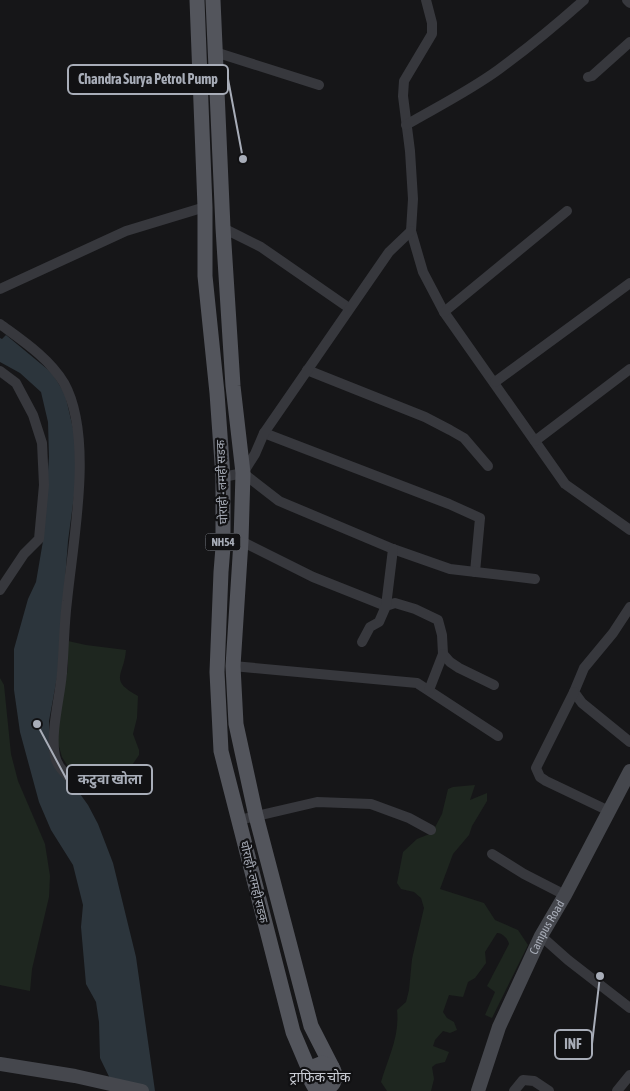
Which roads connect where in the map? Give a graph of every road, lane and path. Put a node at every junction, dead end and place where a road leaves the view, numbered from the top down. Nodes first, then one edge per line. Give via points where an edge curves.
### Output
1 (197, 0) edge
2 (213, 0) edge
3 (426, 0) edge
4 (584, 0) edge
5 (627, 0) edge
6 (630, 3) edge
7 (630, 42) edge
8 (215, 52) junction
9 (588, 77) dead end
10 (319, 86) dead end
11 (406, 125) junction
12 (205, 207) junction
13 (567, 211) dead end
14 (223, 228) junction
15 (411, 231) junction
16 (630, 283) edge
17 (0, 289) edge
18 (349, 308) junction
19 (444, 312) junction
20 (0, 324) edge
21 (630, 369) edge
22 (307, 370) junction
23 (0, 371) edge
24 (495, 382) junction
25 (264, 433) junction
26 (535, 441) junction
27 (488, 466) dead end
28 (243, 473) junction
29 (223, 477) junction
30 (630, 530) edge
31 (241, 541) junction
32 (393, 549) junction
33 (475, 572) junction
34 (535, 579) dead end
35 (0, 590) edge
36 (386, 606) junction
37 (630, 606) edge
38 (362, 642) dead end
39 (443, 654) junction
40 (233, 666) junction
41 (494, 684) dead end
42 (429, 690) junction
43 (574, 692) junction
44 (498, 736) dead end
45 (630, 742) edge
46 (630, 771) edge
47 (75, 783) dead end
48 (609, 811) junction
49 (256, 816) junction
50 (238, 820) junction
51 (431, 830) dead end
52 (492, 854) dead end
53 (565, 895) junction
54 (540, 936) junction
55 (630, 1008) edge
56 (0, 1064) edge
57 (334, 1072) junction
58 (630, 1075) edge
59 (315, 1086) edge
60 (142, 1091) edge
61 (344, 1091) edge
62 (478, 1091) edge
63 (514, 1091) edge
64 (549, 1091) edge
65 (617, 1091) edge

1 - 12 main road, घोराही - लमही सडक / NH54
2 - 8 main road, घोराही - लमही सडक / NH54
3 - 11 street via 432,34 404,80
4 - 11 street via 497,71
5 - 6 street
7 - 9 street
8 - 10 street
8 - 14 main road, घोराही - लमही सडक / NH54
11 - 15 street via 413,200
12 - 17 street via 126,231
12 - 29 main road, घोराही - लमही सडक / NH54 via 205,276 218,393
13 - 19 street
14 - 18 street via 261,247
14 - 28 main road, घोराही - लमही सडक / NH54 via 233,386
15 - 18 street via 389,252
15 - 19 street via 423,272
16 - 24 street
18 - 22 street
19 - 24 street
20 - 47 street via 57,373 72,403 80,443 76,525 54,737 58,765
21 - 26 street
22 - 25 street
22 - 27 street via 450,430 464,438
23 - 35 street via 16,383 33,414 42,443 44,485 39,539 24,554
24 - 26 street
25 - 28 street
25 - 33 street via 480,518
26 - 30 street via 565,484
28 - 29 street
28 - 31 main road, घोराही - लमही सडक / NH54
28 - 32 street via 279,501
29 - 50 main road, घोराही - लमही सडक / NH54 via 217,672 221,751
31 - 36 street via 313,577
31 - 40 main road, घोराही - लमही सडक / NH54
32 - 33 street via 450,569
32 - 36 street
33 - 34 street
36 - 38 street via 379,622 370,627
36 - 39 street via 395,603 438,620
37 - 43 street via 584,668
39 - 41 street via 459,668
39 - 42 street
40 - 42 street via 417,683
40 - 49 main road, घोराही - लमही सडक / NH54 via 236,724
42 - 44 street
43 - 45 street via 582,703
43 - 48 street via 536,768 546,781
46 - 48 street, Campus Road
48 - 53 street, Campus Road
49 - 50 street
49 - 51 street via 317,802 371,804
49 - 57 main road, घोराही - लमही सडक / NH54 via 311,1026
50 - 59 main road, घोराही - लमही सडक / NH54 via 293,1032
52 - 53 street
53 - 54 street, Campus Road
54 - 55 street
54 - 62 street, Campus Road via 499,1026
56 - 60 street
57 - 59 main road via 329,1088
57 - 59 main road via 323,1063 313,1067
57 - 61 main road, घोराही - लमही सडक
58 - 65 street
63 - 64 street via 523,1080 534,1081

